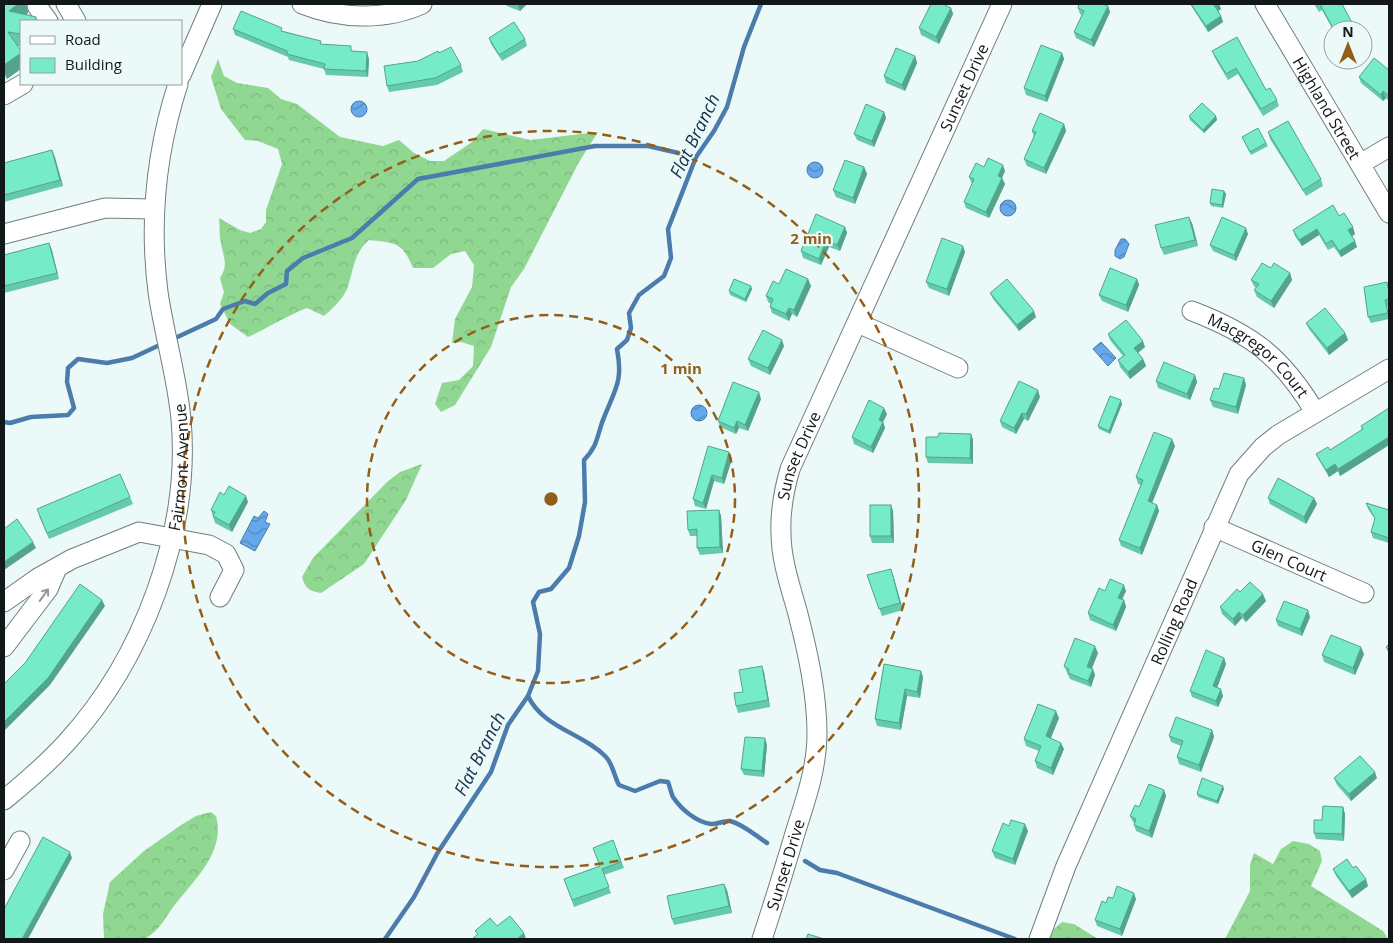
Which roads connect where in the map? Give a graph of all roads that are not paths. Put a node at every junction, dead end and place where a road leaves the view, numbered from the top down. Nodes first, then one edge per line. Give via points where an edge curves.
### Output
1 (66, 4) edge
2 (212, 4) edge
3 (302, 4) edge
4 (422, 4) edge
5 (1002, 4) edge
6 (1265, 4) edge
7 (75, 20) edge
8 (182, 73) edge
9 (21, 85) edge
10 (177, 85) edge
11 (4, 95) edge
12 (1389, 147) edge
13 (1360, 164) junction
14 (153, 209) junction
15 (1389, 213) edge
16 (4, 234) edge
17 (1192, 311) dead end
18 (858, 323) junction
19 (958, 368) dead end
20 (1389, 369) edge
21 (1315, 412) junction
22 (1214, 527) junction
23 (173, 537) junction
24 (57, 568) junction
25 (1364, 593) dead end
26 (220, 597) dead end
27 (4, 602) edge
28 (18, 630) junction
29 (4, 647) edge
30 (4, 800) edge
31 (20, 841) dead end
32 (4, 870) edge
33 (762, 939) edge
34 (1039, 939) edge

1 - 7 street
2 - 8 street, Fairmont Avenue
3 - 4 street via 342,15 361,16 401,11
5 - 18 street, Sunset Drive
6 - 13 street, Highland Street
9 - 11 street
10 - 14 street, Fairmont Avenue via 161,150
12 - 13 street
13 - 15 street, Highland Street
14 - 16 street via 105,208
14 - 23 street, Fairmont Avenue via 158,293 180,416 182,455
17 - 21 street, Macgregor Court via 1222,322 1262,347 1289,374
18 - 19 street
18 - 33 street, Sunset Drive via 790,469 781,509 784,560 809,660 817,736 806,798
20 - 21 street, Rolling Road
21 - 22 street, Rolling Road via 1270,441 1248,462 1238,474
22 - 25 street, Glen Court
22 - 34 street, Rolling Road via 1062,874
23 - 24 street via 139,532
23 - 26 street via 208,545 226,554 234,570
23 - 30 street, Fairmont Avenue via 147,614 114,679 67,742
24 - 27 street
28 -> 24 street via 48,589
27 - 28 street via 22,609
28 - 29 street
31 - 32 street

